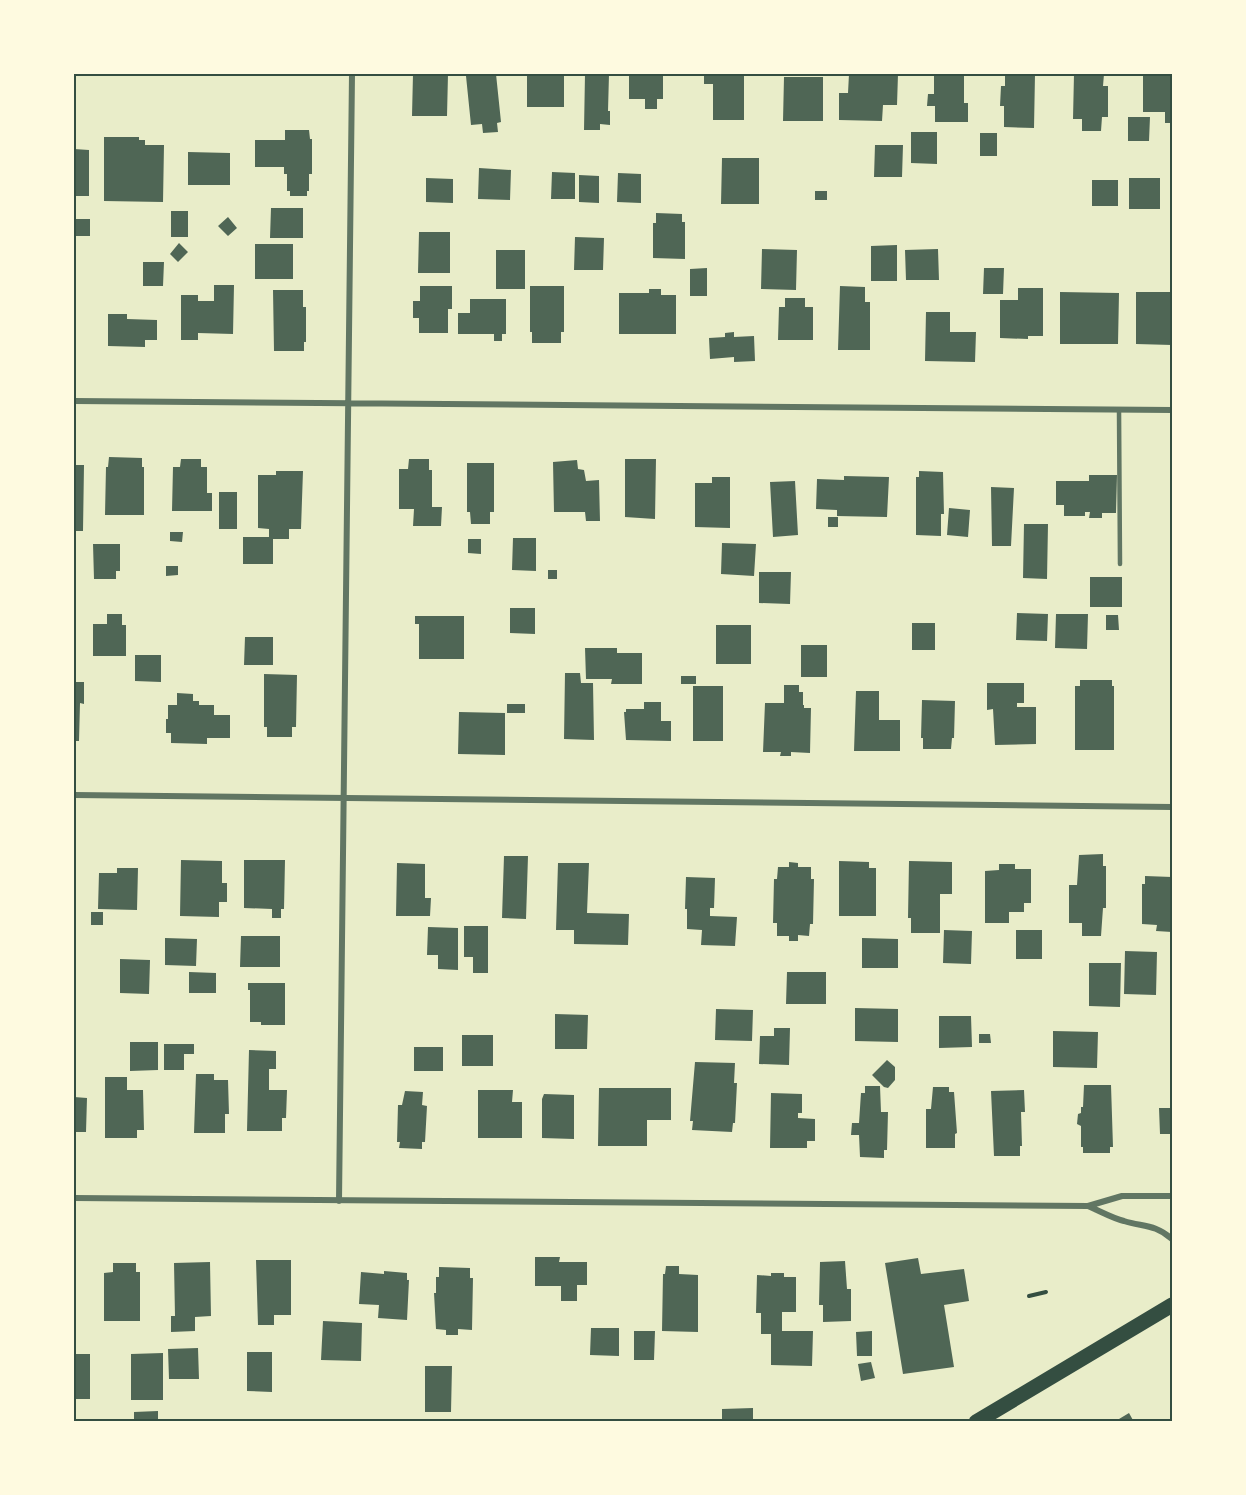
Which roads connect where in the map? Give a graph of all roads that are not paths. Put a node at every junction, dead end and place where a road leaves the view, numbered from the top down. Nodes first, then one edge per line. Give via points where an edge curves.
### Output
1 (352, 74) edge
2 (74, 401) edge
3 (348, 404) junction
4 (1119, 410) junction
5 (1173, 410) edge
6 (1120, 564) dead end
7 (74, 795) edge
8 (343, 797) junction
9 (1173, 807) edge
10 (1173, 1196) edge
11 (74, 1198) edge
12 (339, 1201) junction
13 (1088, 1206) junction
14 (1173, 1239) edge
15 (1173, 1305) edge
16 (976, 1422) edge

1 - 3 street
2 - 3 street
3 - 4 street
3 - 8 street
4 - 5 street
4 - 6 lane
7 - 8 street
8 - 9 street
8 - 12 street
10 - 13 street via 1122,1196
11 - 12 street
12 - 13 street
13 - 14 street via 1124,1222 1160,1230
15 - 16 main road

